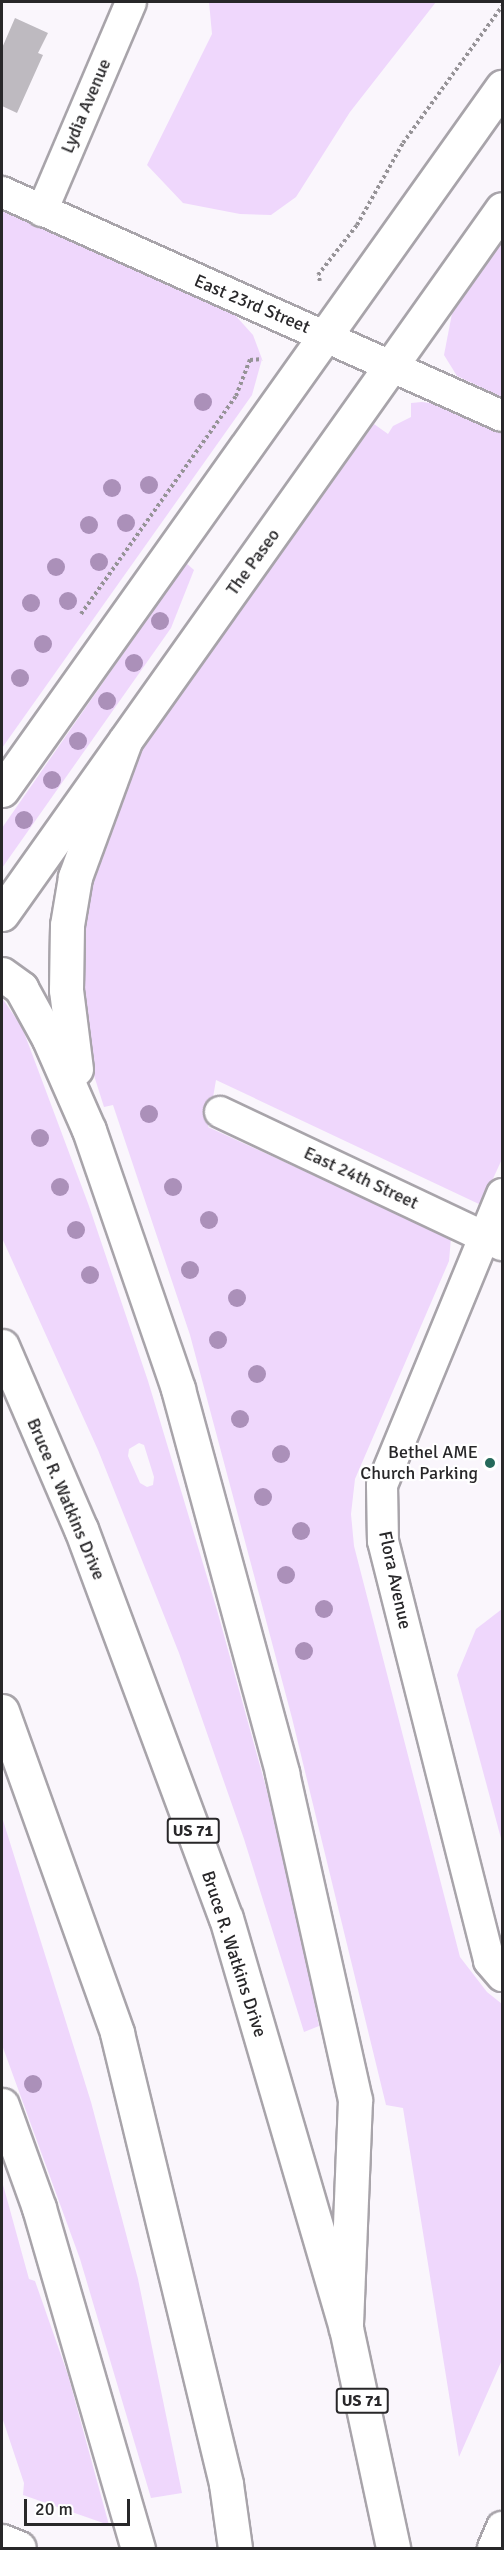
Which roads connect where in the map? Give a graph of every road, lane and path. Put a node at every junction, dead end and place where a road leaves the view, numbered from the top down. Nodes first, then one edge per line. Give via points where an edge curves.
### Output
1 (131, 2) edge
2 (502, 6) edge
3 (502, 87) edge
4 (2, 192) edge
5 (502, 209) edge
6 (42, 211) junction
7 (321, 288) dead end
8 (324, 336) junction
9 (262, 359) dead end
10 (394, 365) junction
11 (502, 416) edge
12 (78, 619) dead end
13 (125, 741) junction
14 (2, 790) edge
15 (2, 914) edge
16 (2, 974) edge
17 (220, 1112) dead end
18 (89, 1130) junction
19 (502, 1194) edge
20 (493, 1240) edge
21 (2, 1346) edge
22 (2, 1711) edge
23 (502, 1976) edge
24 (2, 2105) edge
25 (346, 2328) junction
26 (502, 2527) edge
27 (138, 2548) edge
28 (235, 2548) edge
29 (393, 2548) edge
30 (493, 2548) edge

1 - 6 street, Lydia Avenue
2 - 7 path via 403,143 357,225 318,275
3 - 8 main road
4 - 6 street, East 23rd Street
5 - 10 main road, The Paseo
6 - 8 street, East 23rd Street
8 - 10 street, East 23rd Street
8 - 14 main road
9 - 12 path via 250,360 236,396
10 - 11 street, East 23rd Street
10 - 13 main road, The Paseo
13 - 15 main road, The Paseo
13 - 18 main road via 75,877 67,925 69,1030
16 - 18 main road via 21,988 49,1039
17 - 20 street, East 24th Street
18 - 25 main road via 178,1389 282,1773 355,2100
19 - 20 street, Flora Avenue
20 - 23 street, Flora Avenue via 382,1485 383,1541 489,1961
21 - 25 main road, Bruce R. Watkins Drive / US 71 via 81,1529 226,1918
22 - 28 main road via 117,2032 226,2484
24 - 27 main road via 39,2208
25 - 29 main road, Bruce R. Watkins Drive / US 71
26 - 30 street

